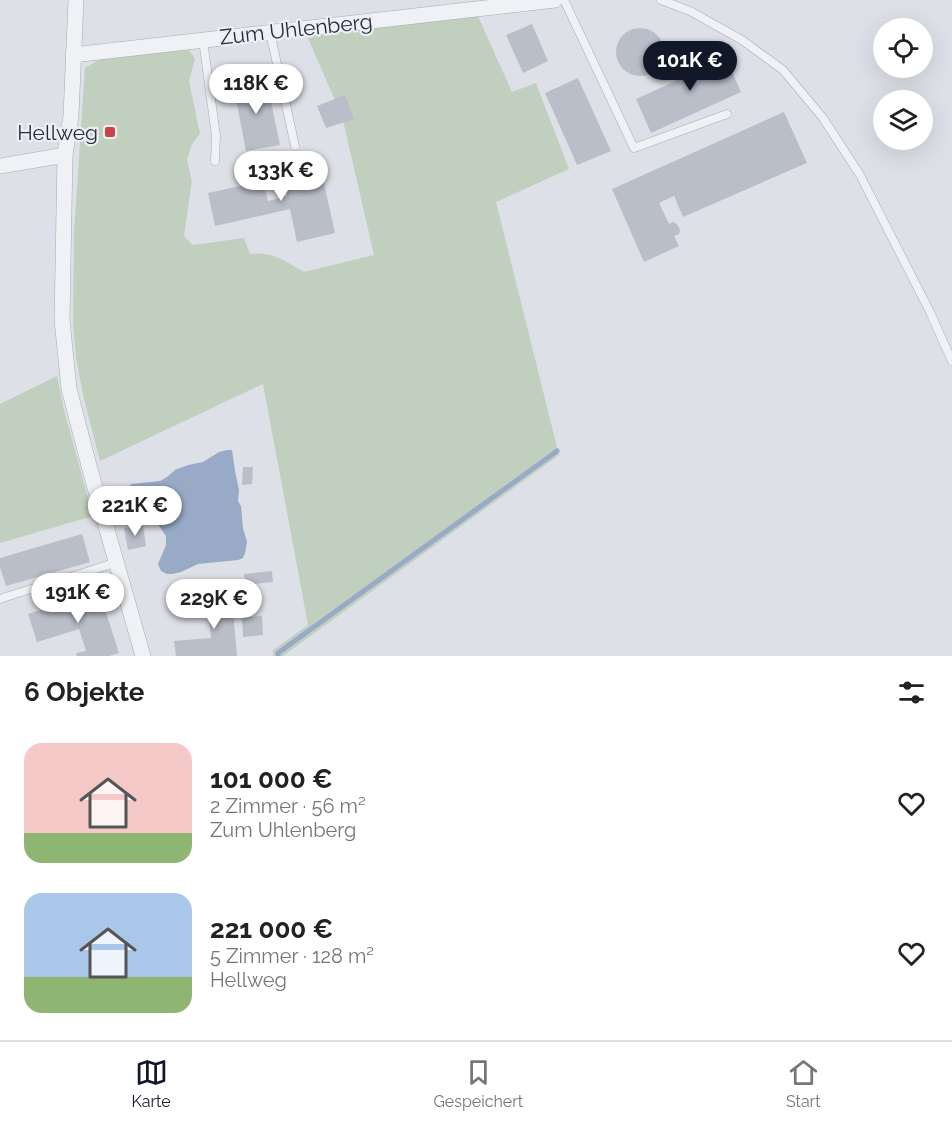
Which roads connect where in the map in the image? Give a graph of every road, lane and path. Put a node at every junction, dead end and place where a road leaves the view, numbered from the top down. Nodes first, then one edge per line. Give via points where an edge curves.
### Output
1 (76, 0) edge
2 (555, 0) edge
3 (564, 0) edge
4 (661, 0) edge
5 (270, 32) junction
6 (203, 40) junction
7 (74, 55) junction
8 (727, 114) dead end
9 (295, 146) dead end
10 (65, 155) junction
11 (215, 161) dead end
12 (0, 166) edge
13 (952, 361) edge
14 (116, 562) junction
15 (0, 600) edge
16 (143, 656) edge

1 - 7 street
2 - 5 street, Zum Uhlenberg
3 - 8 lane via 634,148
4 - 13 lane via 742,40 783,70 823,118 860,175
5 - 6 street, Zum Uhlenberg
5 - 9 lane
6 - 7 street, Zum Uhlenberg
6 - 11 lane via 216,136
7 - 10 street
10 - 12 street
10 - 14 street via 62,320 69,388
14 - 15 lane
14 - 16 street

